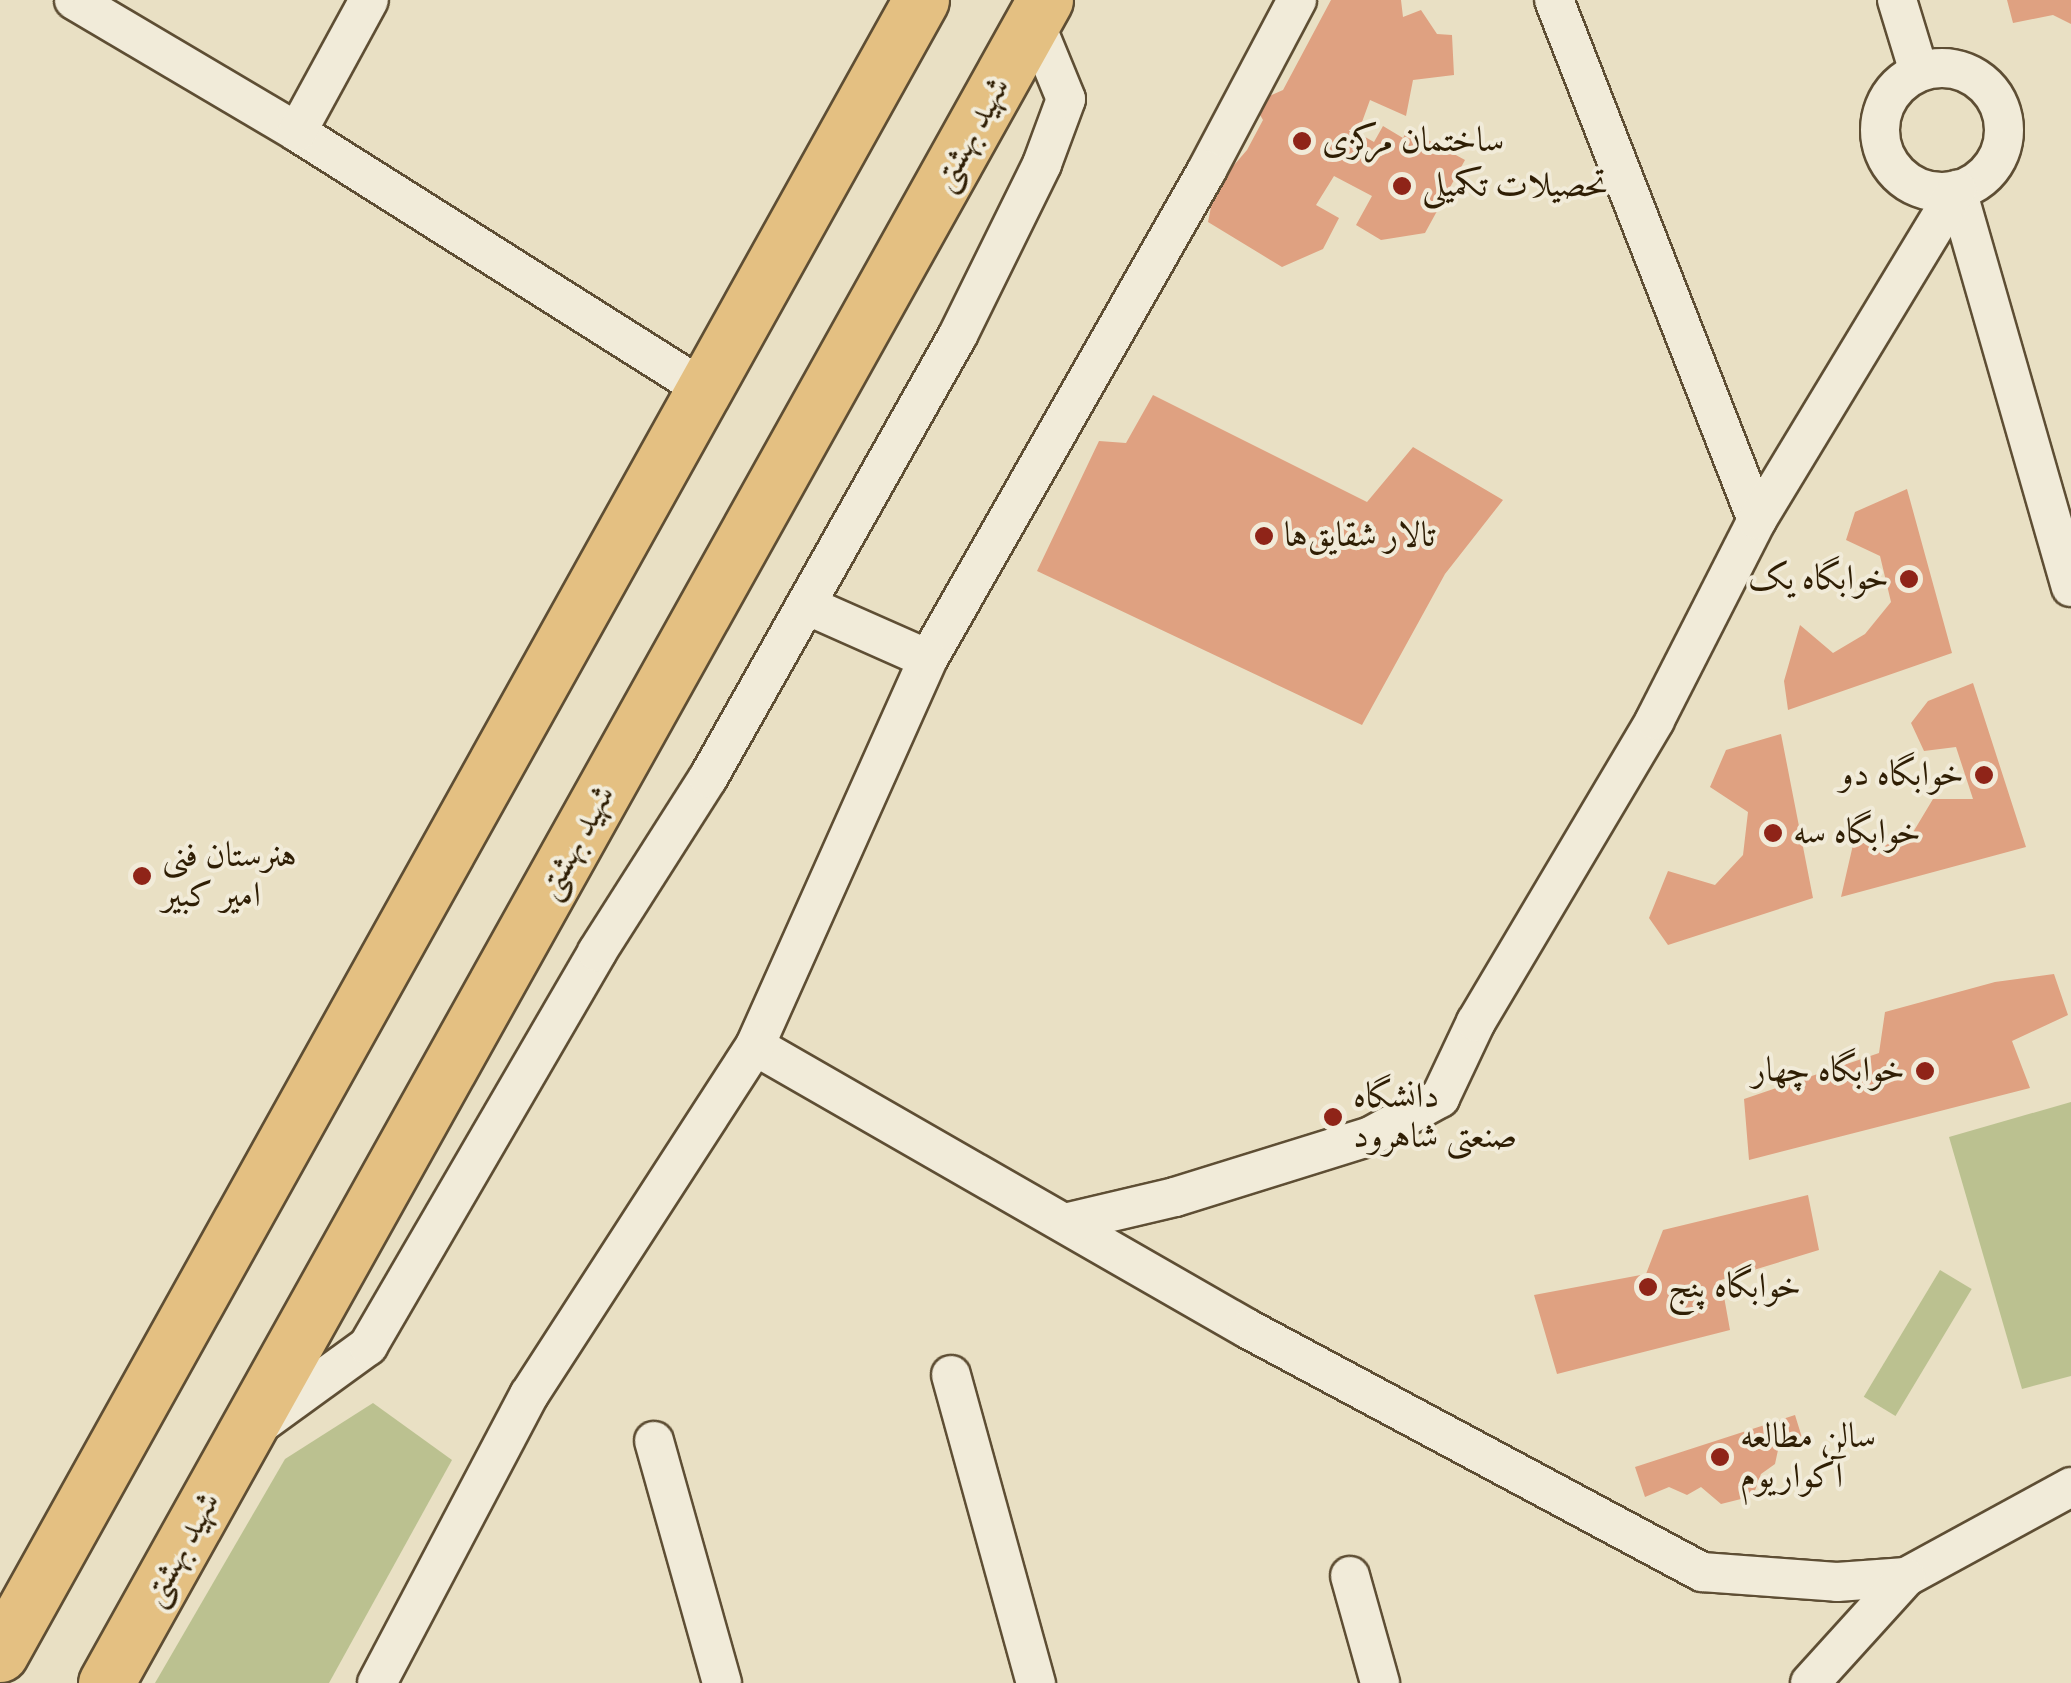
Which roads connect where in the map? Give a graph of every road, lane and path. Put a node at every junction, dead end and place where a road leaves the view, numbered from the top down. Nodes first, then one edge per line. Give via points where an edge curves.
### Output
1 (74, 0) edge
2 (369, 0) edge
3 (921, 0) edge
4 (1297, 0) edge
5 (1554, 0) edge
6 (1897, 0) edge
7 (1040, 10) edge
8 (1919, 72) junction
9 (297, 132) junction
10 (1958, 190) junction
11 (705, 390) junction
12 (1756, 520) junction
13 (2062, 521) edge
14 (2071, 586) edge
15 (806, 605) junction
16 (928, 659) junction
17 (754, 1046) junction
18 (1069, 1222) junction
19 (951, 1375) dead end
20 (245, 1436) junction
21 (654, 1442) dead end
22 (2071, 1488) edge
23 (1350, 1576) dead end
24 (1906, 1576) junction
25 (0, 1654) edge
26 (106, 1683) edge
27 (377, 1683) edge
28 (722, 1683) edge
29 (1036, 1683) edge
30 (1380, 1683) edge
31 (1810, 1683) edge

1 - 9 lane
2 - 9 lane
3 - 11 highway
4 - 16 lane
5 - 12 lane
6 - 8 lane
7 - 15 lane via 1066,99 1042,164 958,335
7 - 20 highway, شهید بهشتی
8 - 10 lane via 1888,98 1880,118 1886,159 1916,187
8 - 10 lane via 1939,68 1978,79 2001,111 2001,150 1976,182
9 - 11 lane
10 - 12 lane
10 - 13 lane
11 - 25 highway
12 - 18 lane via 1654,720 1476,1022 1440,1098 1371,1136
13 - 14 lane
15 - 16 lane
15 - 20 lane via 368,1346
16 - 17 lane
17 - 18 lane
17 - 27 lane via 529,1395
18 - 24 lane via 1248,1329 1702,1572 1838,1582
19 - 29 lane
20 - 26 highway, شهید بهشتی
21 - 28 lane
22 - 24 lane
23 - 30 lane
24 - 31 lane

